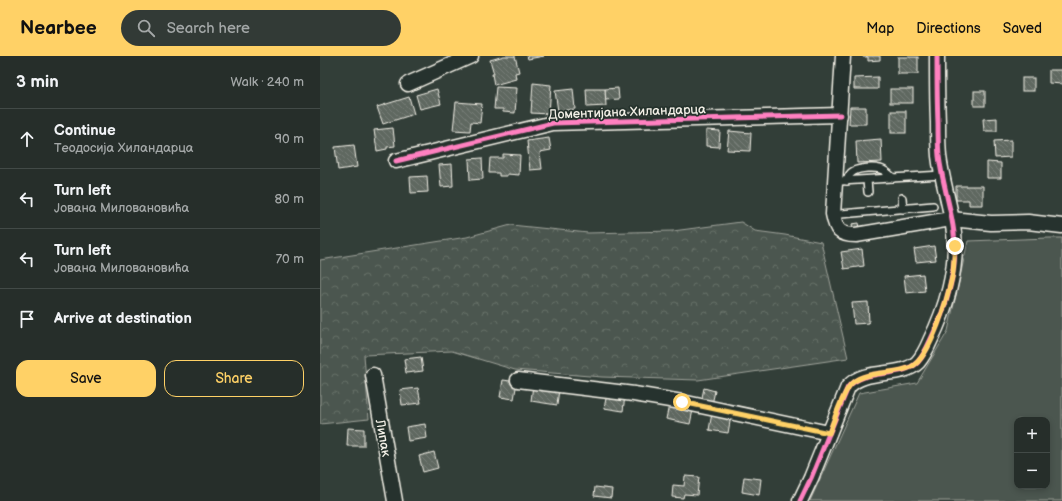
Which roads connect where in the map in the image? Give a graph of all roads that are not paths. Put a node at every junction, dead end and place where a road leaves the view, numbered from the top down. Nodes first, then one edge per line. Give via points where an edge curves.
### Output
1 (471, 56) edge
2 (843, 56) edge
3 (936, 56) edge
4 (408, 84) dead end
5 (840, 115) junction
6 (396, 161) dead end
7 (942, 175) junction
8 (893, 178) junction
9 (868, 180) junction
10 (868, 192) dead end
11 (902, 198) dead end
12 (933, 206) dead end
13 (903, 209) junction
14 (841, 214) dead end
15 (951, 219) junction
16 (1062, 226) edge
17 (373, 375) dead end
18 (518, 380) dead end
19 (829, 433) junction
20 (395, 501) edge
21 (800, 501) edge

1 - 4 street
2 - 5 street
3 - 7 street
5 - 6 street, Доментијана Хиландарца via 553,123
5 - 15 street via 833,214 834,222 841,232 856,235
7 - 8 lane
7 - 15 street
8 - 9 lane
8 - 9 lane via 879,168 855,170 844,181
9 - 10 lane
11 - 13 lane
12 - 13 lane
13 - 14 lane
15 - 16 street
15 - 19 street via 955,246 952,274 942,313 922,356 910,367 868,376 851,384
17 - 20 street, Липак
18 - 19 street via 682,402
19 - 21 street

